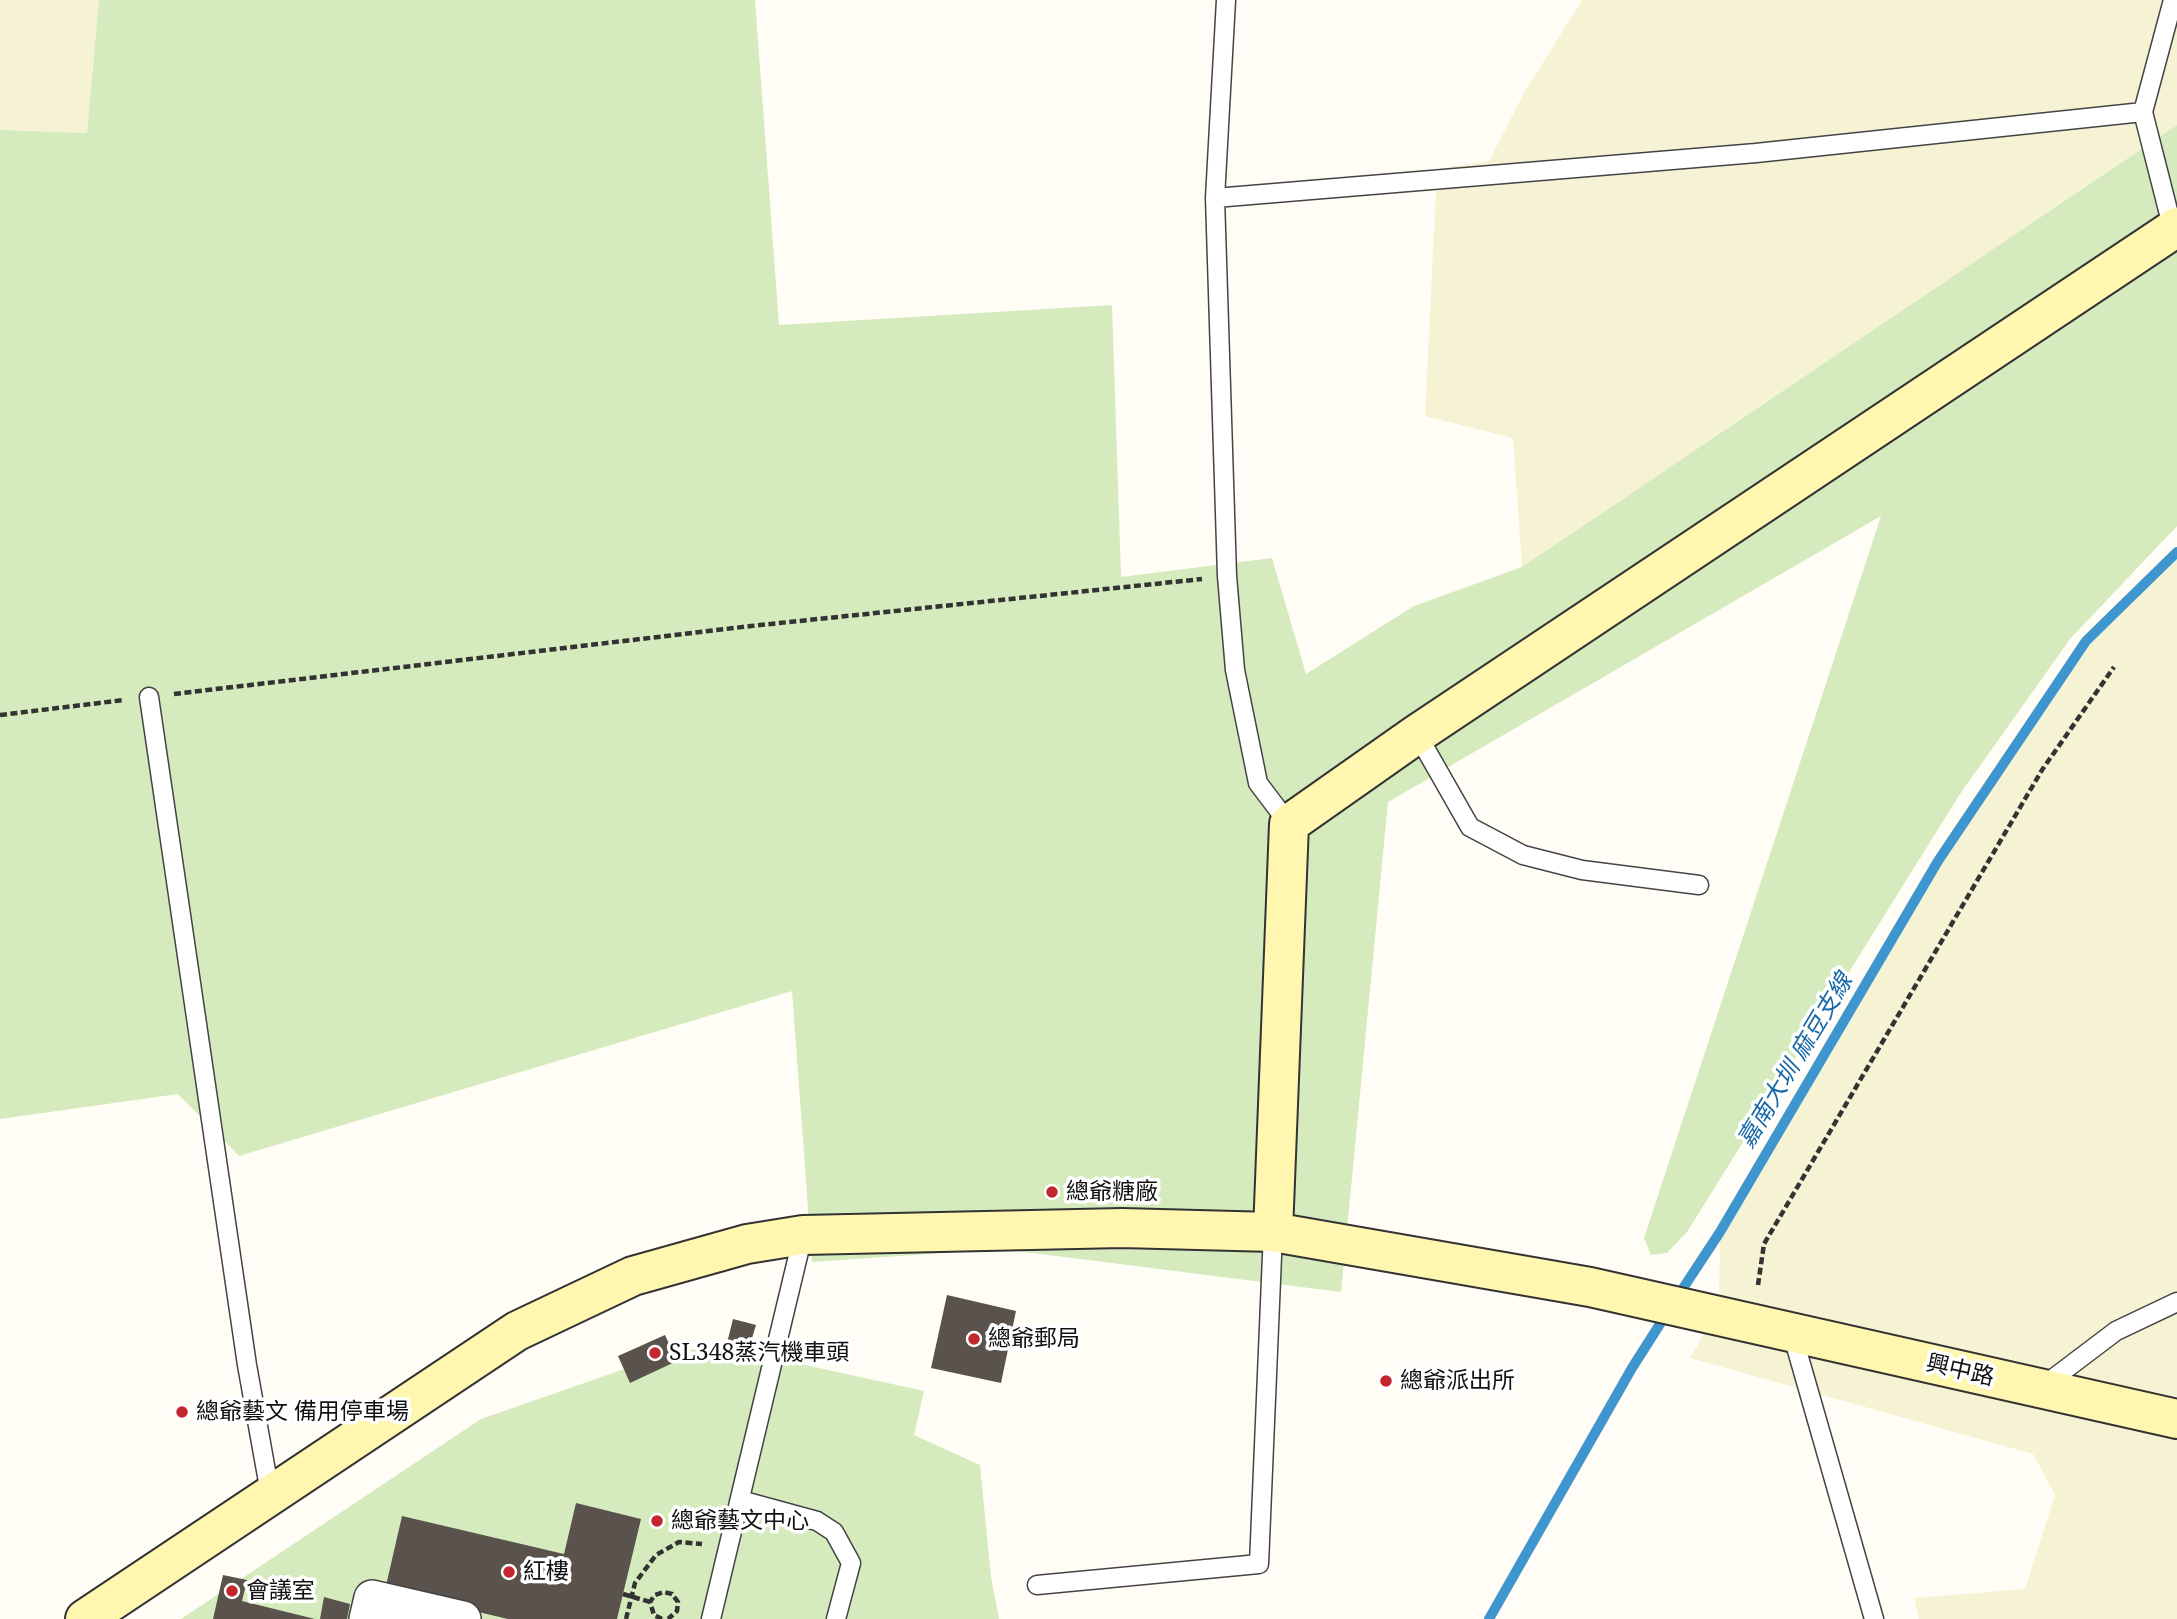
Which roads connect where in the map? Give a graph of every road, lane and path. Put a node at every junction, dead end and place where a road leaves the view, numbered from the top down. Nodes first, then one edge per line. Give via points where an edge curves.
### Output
1 (1226, 0) edge
2 (2173, 0) edge
3 (2143, 112) junction
4 (1215, 198) junction
5 (2175, 229) edge
6 (1227, 576) junction
7 (2115, 667) dead end
8 (149, 697) junction
9 (0, 715) edge
10 (1417, 734) junction
11 (1289, 824) junction
12 (1699, 885) dead end
13 (1273, 1232) junction
14 (803, 1235) junction
15 (2177, 1302) edge
16 (1748, 1323) junction
17 (1792, 1333) junction
18 (2040, 1389) junction
19 (2177, 1419) edge
20 (270, 1493) junction
21 (740, 1500) junction
22 (727, 1548) junction
23 (1037, 1585) dead end
24 (623, 1594) dead end
25 (631, 1595) junction
26 (650, 1602) junction
27 (85, 1619) edge
28 (367, 1619) edge
29 (463, 1619) edge
30 (626, 1619) edge
31 (662, 1619) edge
32 (668, 1619) edge
33 (710, 1619) edge
34 (836, 1619) edge
35 (1874, 1619) edge

1 - 4 lane
2 - 3 lane
3 - 4 lane via 1756,153
3 - 5 lane
4 - 6 lane
5 - 10 main road
6 - 8 path
6 - 11 lane via 1235,670 1258,783
7 - 16 path via 2042,770 1764,1244
8 - 9 path
8 - 20 lane via 247,1365
10 - 11 main road
10 - 12 lane via 1470,827 1513,849 1582,870
11 - 13 main road
13 - 14 main road, 興中路 via 1108,1228
13 - 16 main road, 興中路 via 1590,1287
13 - 23 lane via 1259,1564
14 - 20 main road, 興中路 via 747,1244 633,1276 517,1331
14 - 21 lane
15 - 18 lane via 2116,1331
16 - 17 main road, 興中路
17 - 18 main road, 興中路
17 - 35 lane
18 - 19 main road, 興中路
20 - 27 main road, 興中路
21 - 22 lane
21 - 34 lane via 817,1521 834,1532 851,1563
22 - 25 path via 679,1542 656,1555
22 - 33 lane
24 - 25 path
25 - 26 path
25 - 30 path
26 - 31 path via 654,1615
26 - 32 path via 659,1592 672,1594 679,1606
28 - 29 street via 372,1598

